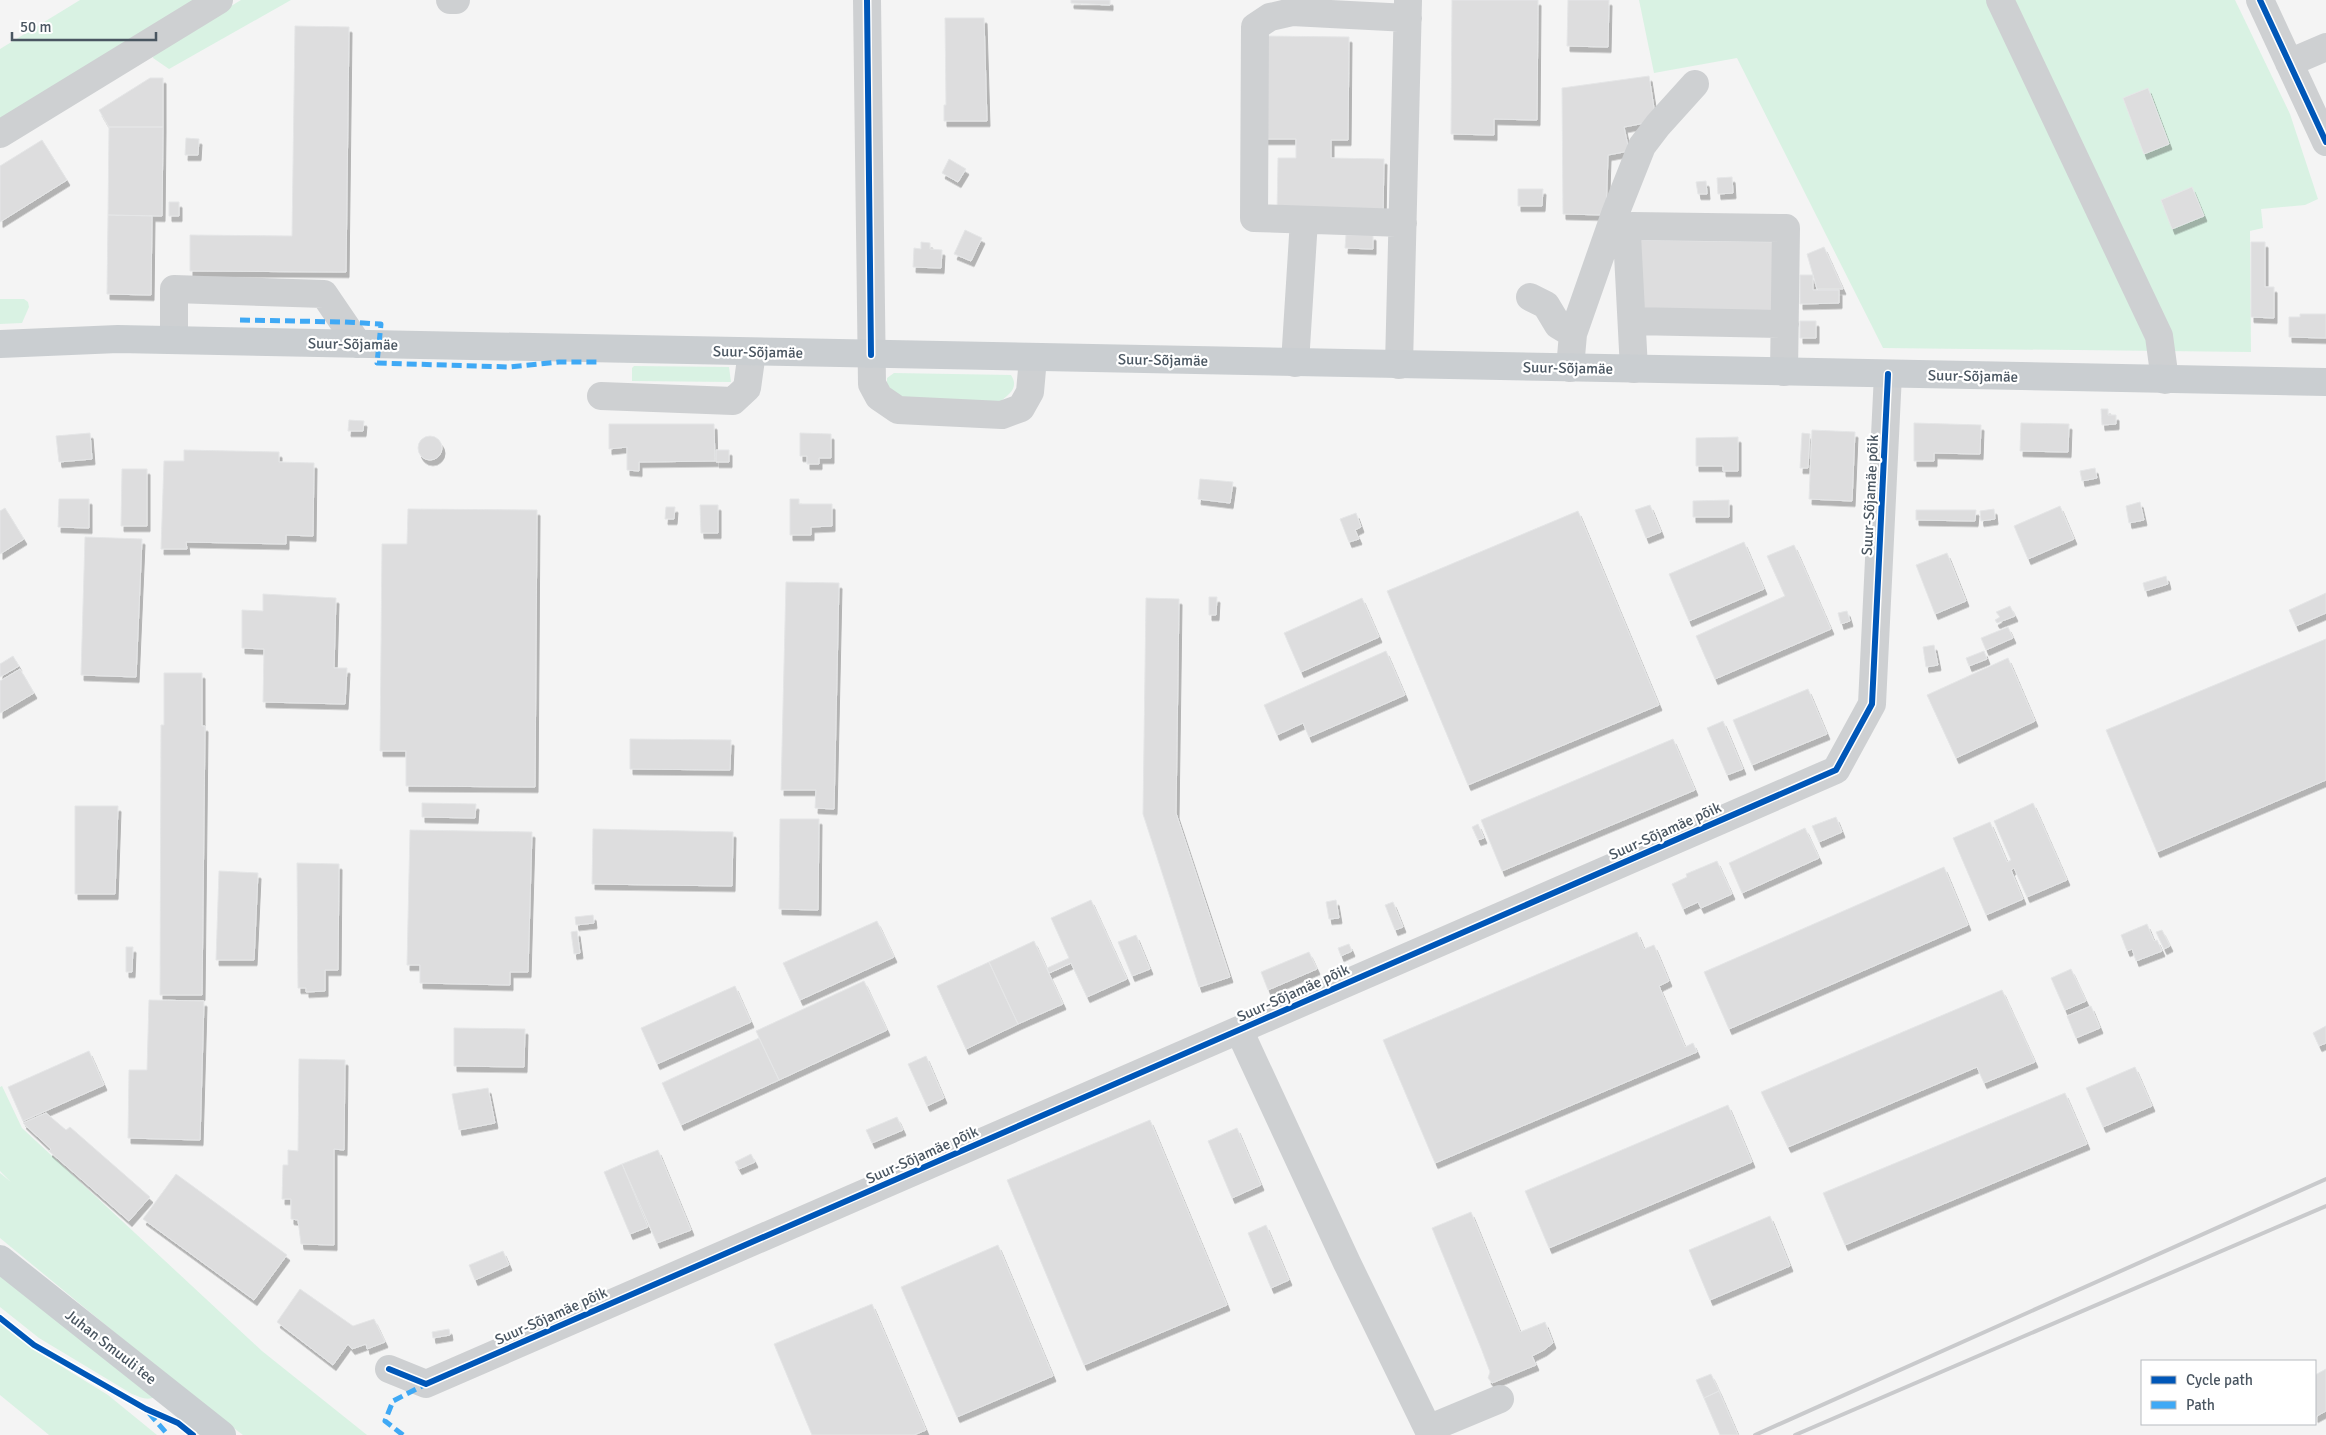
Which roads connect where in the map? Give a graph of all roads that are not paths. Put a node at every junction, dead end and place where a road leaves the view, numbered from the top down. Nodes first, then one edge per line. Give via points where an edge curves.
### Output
1 (219, 0) edge
2 (450, 0) edge
3 (456, 0) edge
4 (867, 0) edge
5 (2000, 0) edge
6 (2260, 0) edge
7 (1408, 9) edge
8 (2326, 47) edge
9 (2289, 63) junction
10 (1695, 84) dead end
11 (0, 134) edge
12 (2326, 142) edge
13 (1304, 220) junction
14 (1403, 223) junction
15 (1530, 297) dead end
16 (1632, 321) junction
17 (1785, 324) junction
18 (1573, 334) junction
19 (174, 340) junction
20 (0, 344) edge
21 (358, 344) junction
22 (752, 352) junction
23 (871, 354) junction
24 (1033, 358) junction
25 (1296, 363) junction
26 (1399, 365) junction
27 (1570, 368) junction
28 (1634, 369) junction
29 (1784, 372) junction
30 (1888, 374) junction
31 (2165, 380) junction
32 (2326, 382) edge
33 (601, 396) dead end
34 (1239, 1030) junction
35 (0, 1259) edge
36 (389, 1369) dead end
37 (1500, 1399) dead end
38 (222, 1435) edge

1 - 11 street
2 - 3 street
4 - 23 street
5 - 31 street via 2159,336
6 - 9 street
7 - 13 street via 1292,12 1270,16 1255,27 1254,218
7 - 14 street
8 - 9 street
9 - 12 street
10 - 18 street via 1642,146
13 - 14 street
13 - 25 street
14 - 26 street
15 - 18 street via 1546,305 1558,325
16 - 17 street
16 - 17 street via 1627,235 1632,226 1786,228
16 - 28 street
17 - 29 street
18 - 27 street
19 - 20 main road, Suur-Sõjamäe
19 - 21 main road, Suur-Sõjamäe
19 - 21 street via 174,289 324,294
21 - 22 main road, Suur-Sõjamäe
22 - 23 main road, Suur-Sõjamäe
22 - 33 street via 747,388 733,401
23 - 24 main road, Suur-Sõjamäe
23 - 24 street via 872,384 879,397 898,410 1002,415 1021,408 1030,392
24 - 25 main road, Suur-Sõjamäe
25 - 26 main road, Suur-Sõjamäe
26 - 27 main road, Suur-Sõjamäe
27 - 28 main road, Suur-Sõjamäe
28 - 29 main road, Suur-Sõjamäe
29 - 30 main road, Suur-Sõjamäe
30 - 31 main road, Suur-Sõjamäe
30 - 34 street, Suur-Sõjamäe põik via 1872,704 1836,770
31 - 32 main road, Suur-Sõjamäe
34 - 36 street, Suur-Sõjamäe põik via 426,1384
34 - 37 street via 1428,1429
35 - 38 main road, Juhan Smuuli tee

